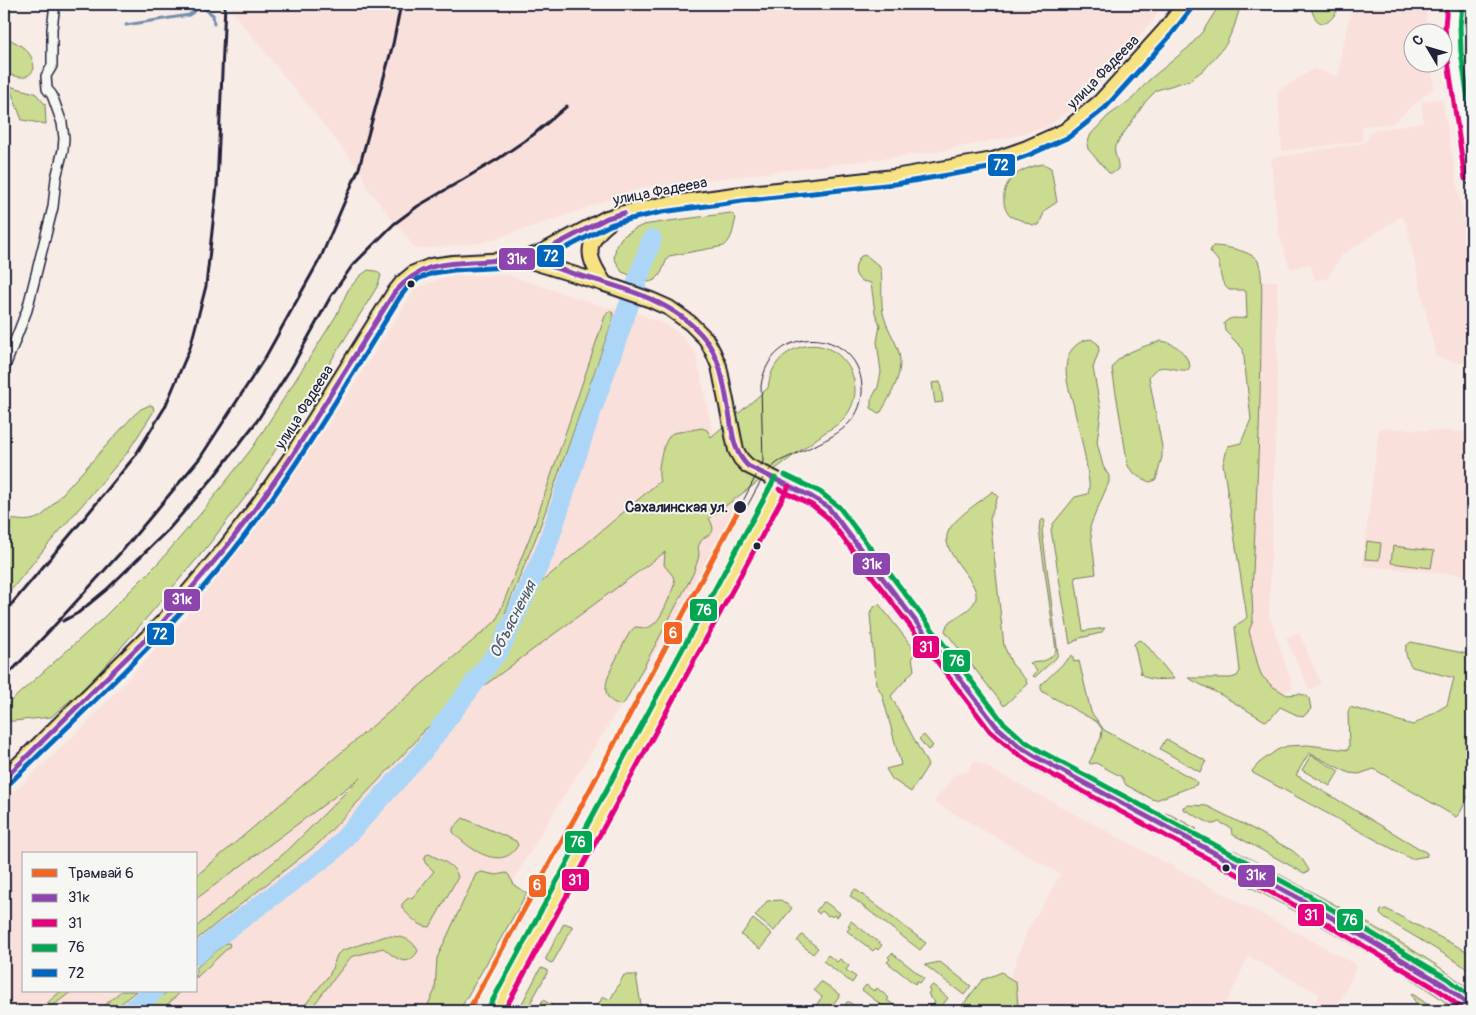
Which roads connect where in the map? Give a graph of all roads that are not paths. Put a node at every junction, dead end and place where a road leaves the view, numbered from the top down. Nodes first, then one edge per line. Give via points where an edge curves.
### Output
1 (55, 4) edge
2 (1185, 4) edge
3 (1457, 4) edge
4 (1472, 26) edge
5 (1472, 178) edge
6 (624, 213) junction
7 (524, 259) junction
8 (605, 284) junction
9 (4, 370) edge
10 (782, 482) junction
11 (4, 779) edge
12 (1472, 1007) edge
13 (496, 1011) edge

1 - 9 street via 52,66 46,76 47,89 62,123 63,150 53,207 27,310
2 - 6 main road, улица Фадеева via 1100,102 1065,131 1027,148 993,160 894,178 749,192
3 - 4 street
3 - 5 main road via 1452,26 1454,53
6 - 7 main road, улица Фадеева via 607,218
6 - 8 main road via 596,234 590,246 590,257
7 - 8 main road
7 - 11 main road, улица Фадеева via 431,266 414,273 402,283 292,456 227,546 162,623
8 - 10 main road via 669,308 706,339 719,366 736,450 748,466
10 - 12 main road via 833,512 996,726 1019,746 1310,905 1444,984
10 - 13 main road

